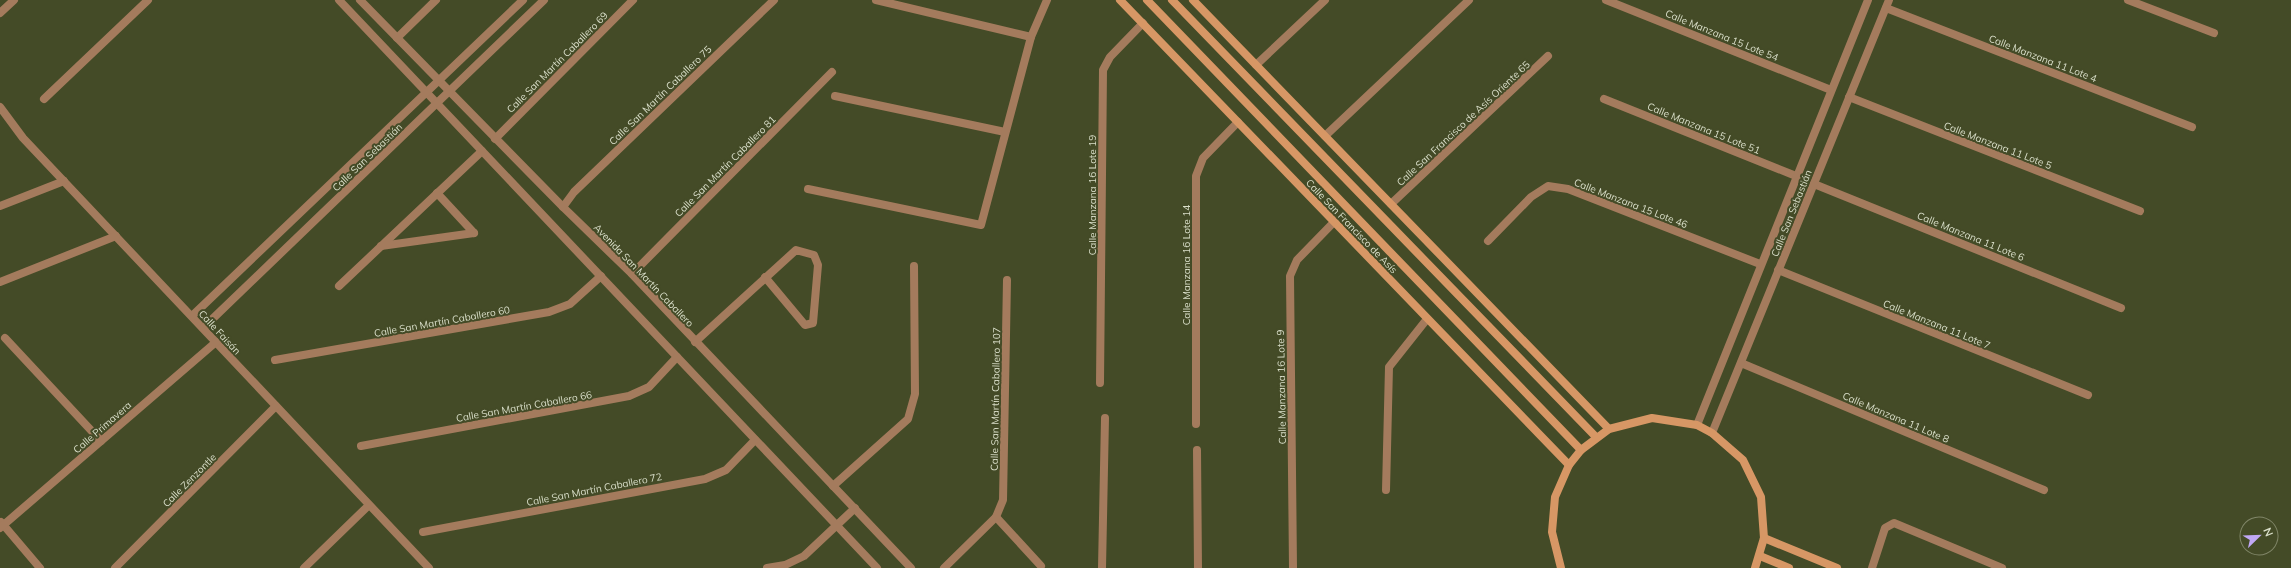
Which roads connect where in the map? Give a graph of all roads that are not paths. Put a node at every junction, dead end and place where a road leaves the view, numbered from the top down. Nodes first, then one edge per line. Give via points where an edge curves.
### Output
1 (14, 0) edge
2 (148, 0) edge
3 (339, 0) edge
4 (360, 0) edge
5 (436, 0) edge
6 (523, 0) edge
7 (544, 0) edge
8 (633, 0) edge
9 (774, 0) edge
10 (876, 0) edge
11 (1047, 0) edge
12 (1120, 0) edge
13 (1147, 0) edge
14 (1172, 0) edge
15 (1193, 0) edge
16 (1325, 0) edge
17 (1469, 0) edge
18 (1606, 0) edge
19 (1868, 0) edge
20 (2128, 0) edge
21 (1887, 4) edge
22 (0, 13) edge
23 (1143, 23) junction
24 (2214, 33) dead end
25 (1031, 37) junction
26 (397, 38) junction
27 (1548, 56) dead end
28 (1256, 65) junction
29 (832, 72) dead end
30 (438, 81) junction
31 (1831, 90) junction
32 (426, 92) junction
33 (449, 92) junction
34 (835, 96) dead end
35 (1849, 97) junction
36 (44, 99) dead end
37 (1604, 99) dead end
38 (437, 104) junction
39 (0, 107) edge
40 (1238, 122) junction
41 (2192, 127) dead end
42 (1005, 132) junction
43 (1325, 136) junction
44 (495, 139) junction
45 (482, 151) junction
46 (1796, 176) junction
47 (64, 181) junction
48 (1814, 184) junction
49 (808, 189) dead end
50 (437, 193) junction
51 (1391, 204) junction
52 (0, 206) edge
53 (563, 208) junction
54 (2140, 211) dead end
55 (1334, 222) junction
56 (116, 236) junction
57 (1488, 241) dead end
58 (381, 246) junction
59 (1760, 264) junction
60 (914, 266) dead end
61 (1778, 270) junction
62 (632, 274) junction
63 (601, 276) junction
64 (765, 277) junction
65 (1007, 280) dead end
66 (0, 282) edge
67 (339, 286) dead end
68 (2121, 308) dead end
69 (192, 316) junction
70 (1427, 319) junction
71 (203, 328) junction
72 (5, 338) dead end
73 (216, 342) junction
74 (695, 342) junction
75 (677, 357) junction
76 (275, 360) dead end
77 (1741, 363) junction
78 (1100, 383) dead end
79 (2088, 395) dead end
80 (276, 406) junction
81 (1105, 418) dead end
82 (1196, 424) dead end
83 (1697, 425) junction
84 (1609, 429) junction
85 (1712, 433) junction
86 (1596, 437) junction
87 (755, 440) junction
88 (101, 441) junction
89 (361, 446) dead end
90 (1197, 450) dead end
91 (1581, 450) junction
92 (1569, 466) junction
93 (833, 486) junction
94 (1386, 490) dead end
95 (2044, 490) dead end
96 (370, 505) junction
97 (854, 508) junction
98 (996, 517) junction
99 (1, 525) edge
100 (837, 526) junction
101 (423, 532) dead end
102 (1764, 538) junction
103 (1760, 556) junction
104 (1041, 566) dead end
105 (40, 568) edge
106 (115, 568) edge
107 (304, 568) edge
108 (429, 568) edge
109 (767, 568) edge
110 (877, 568) edge
111 (911, 568) edge
112 (944, 568) edge
113 (1102, 568) edge
114 (1198, 568) edge
115 (1293, 568) edge
116 (1561, 568) edge
117 (1756, 568) edge
118 (1789, 568) edge
119 (1837, 568) edge
120 (1872, 568) edge
121 (2002, 568) edge

1 - 22 street
2 - 36 street
3 - 32 street
4 - 26 street, Avenida San Martín Caballero
5 - 26 street
6 - 30 street, Calle San Sebastián
7 - 33 street, Calle San Sebastián
8 - 44 street, Calle San Martín Caballero 69
9 - 53 street, Calle San Martín Caballero 75 via 574,192
10 - 25 street
11 - 25 street
12 - 23 main road, Calle San Francisco de Asís
13 - 91 main road, Calle San Francisco de Asís
14 - 86 main road
15 - 28 main road
16 - 28 street
17 - 43 street
18 - 31 street, Calle Manzana 15 Lote 54
19 - 31 street, Calle San Sebastián
20 - 24 street
21 - 35 street, Calle San Sebastián
21 - 41 street, Calle Manzana 11 Lote 4
23 - 40 main road, Calle San Francisco de Asís
23 - 78 street, Calle Manzana 16 Lote 19 via 1110,57 1103,70
25 - 42 street
26 - 30 street, Avenida San Martín Caballero
27 - 51 street, Calle San Francisco de Asís Oriente 65
28 - 43 main road
29 - 62 street, Calle San Martín Caballero 81
30 - 32 street, Calle San Sebastián
30 - 33 street, Avenida San Martín Caballero
31 - 46 street, Calle San Sebastián
32 - 38 street
32 - 69 street, Calle San Sebastián
33 - 38 street, Calle San Sebastián
33 - 44 street, Avenida San Martín Caballero
34 - 42 street
35 - 48 street, Calle San Sebastián
35 - 54 street, Calle Manzana 11 Lote 5
37 - 46 street, Calle Manzana 15 Lote 51
38 - 45 street
38 - 71 street, Calle San Sebastián
39 - 47 street, Calle Faisán via 24,138
40 - 55 main road, Calle San Francisco de Asís
40 - 82 street, Calle Manzana 16 Lote 14 via 1203,158 1196,176
42 - 49 street via 981,225
43 - 51 main road
44 - 53 street, Avenida San Martín Caballero
45 - 50 street
45 - 63 street
46 - 59 street, Calle San Sebastián
47 - 52 street
47 - 56 street, Calle Faisán
48 - 61 street, Calle San Sebastián
48 - 68 street, Calle Manzana 11 Lote 6
50 - 58 street
50 - 58 street via 474,233
51 - 84 main road
53 - 62 street, Avenida San Martín Caballero
55 - 70 main road, Calle San Francisco de Asís
55 - 115 street, Calle Manzana 16 Lote 9 via 1297,260 1290,276
56 - 66 street
56 - 69 street, Calle Faisán
57 - 59 street, Calle Manzana 15 Lote 46 via 1531,197 1548,186 1568,189
58 - 67 street
59 - 83 street, Calle San Sebastián
60 - 93 street via 913,407 908,419
61 - 77 street, Calle San Sebastián
61 - 79 street, Calle Manzana 11 Lote 7
62 - 74 street, Avenida San Martín Caballero
63 - 75 street
63 - 76 street, Calle San Martín Caballero 60 via 570,304 549,312
64 - 64 street via 796,250 814,255 818,265 813,323 805,325
64 - 74 street
65 - 98 street, Calle San Martín Caballero 107 via 1002,500
69 - 71 street, Calle Faisán
70 - 92 main road, Calle San Francisco de Asís
70 - 94 street via 1389,367
71 - 73 street, Calle Faisán
72 - 88 street
73 - 80 street, Calle Faisán
73 - 88 street, Calle Primavera
74 - 93 street, Avenida San Martín Caballero
75 - 87 street
75 - 89 street, Calle San Martín Caballero 66 via 649,387 629,396
77 - 85 street, Calle San Sebastián
77 - 95 street, Calle Manzana 11 Lote 8
80 - 96 street, Calle Faisán
80 - 106 street, Calle Zenzontle
81 - 113 street
83 - 84 main road via 1652,418
83 - 85 main road
84 - 86 main road
85 - 102 main road via 1743,460 1761,497
86 - 91 main road
87 - 100 street
87 - 101 street, Calle San Martín Caballero 72 via 726,470 705,478
88 - 99 street, Calle Primavera
90 - 114 street
91 - 92 main road
92 - 116 main road via 1555,497 1552,532
93 - 97 street, Avenida San Martín Caballero
96 - 107 street
96 - 108 street, Calle Faisán
97 - 100 street
97 - 111 street, Avenida San Martín Caballero
98 - 104 street
98 - 112 street, Calle San Martín Caballero 107
99 - 105 street
100 - 109 street via 804,556 785,565
100 - 110 street
102 - 103 main road
102 - 119 main road
103 - 117 main road
103 - 118 main road
120 - 121 street via 1885,528 1894,523

